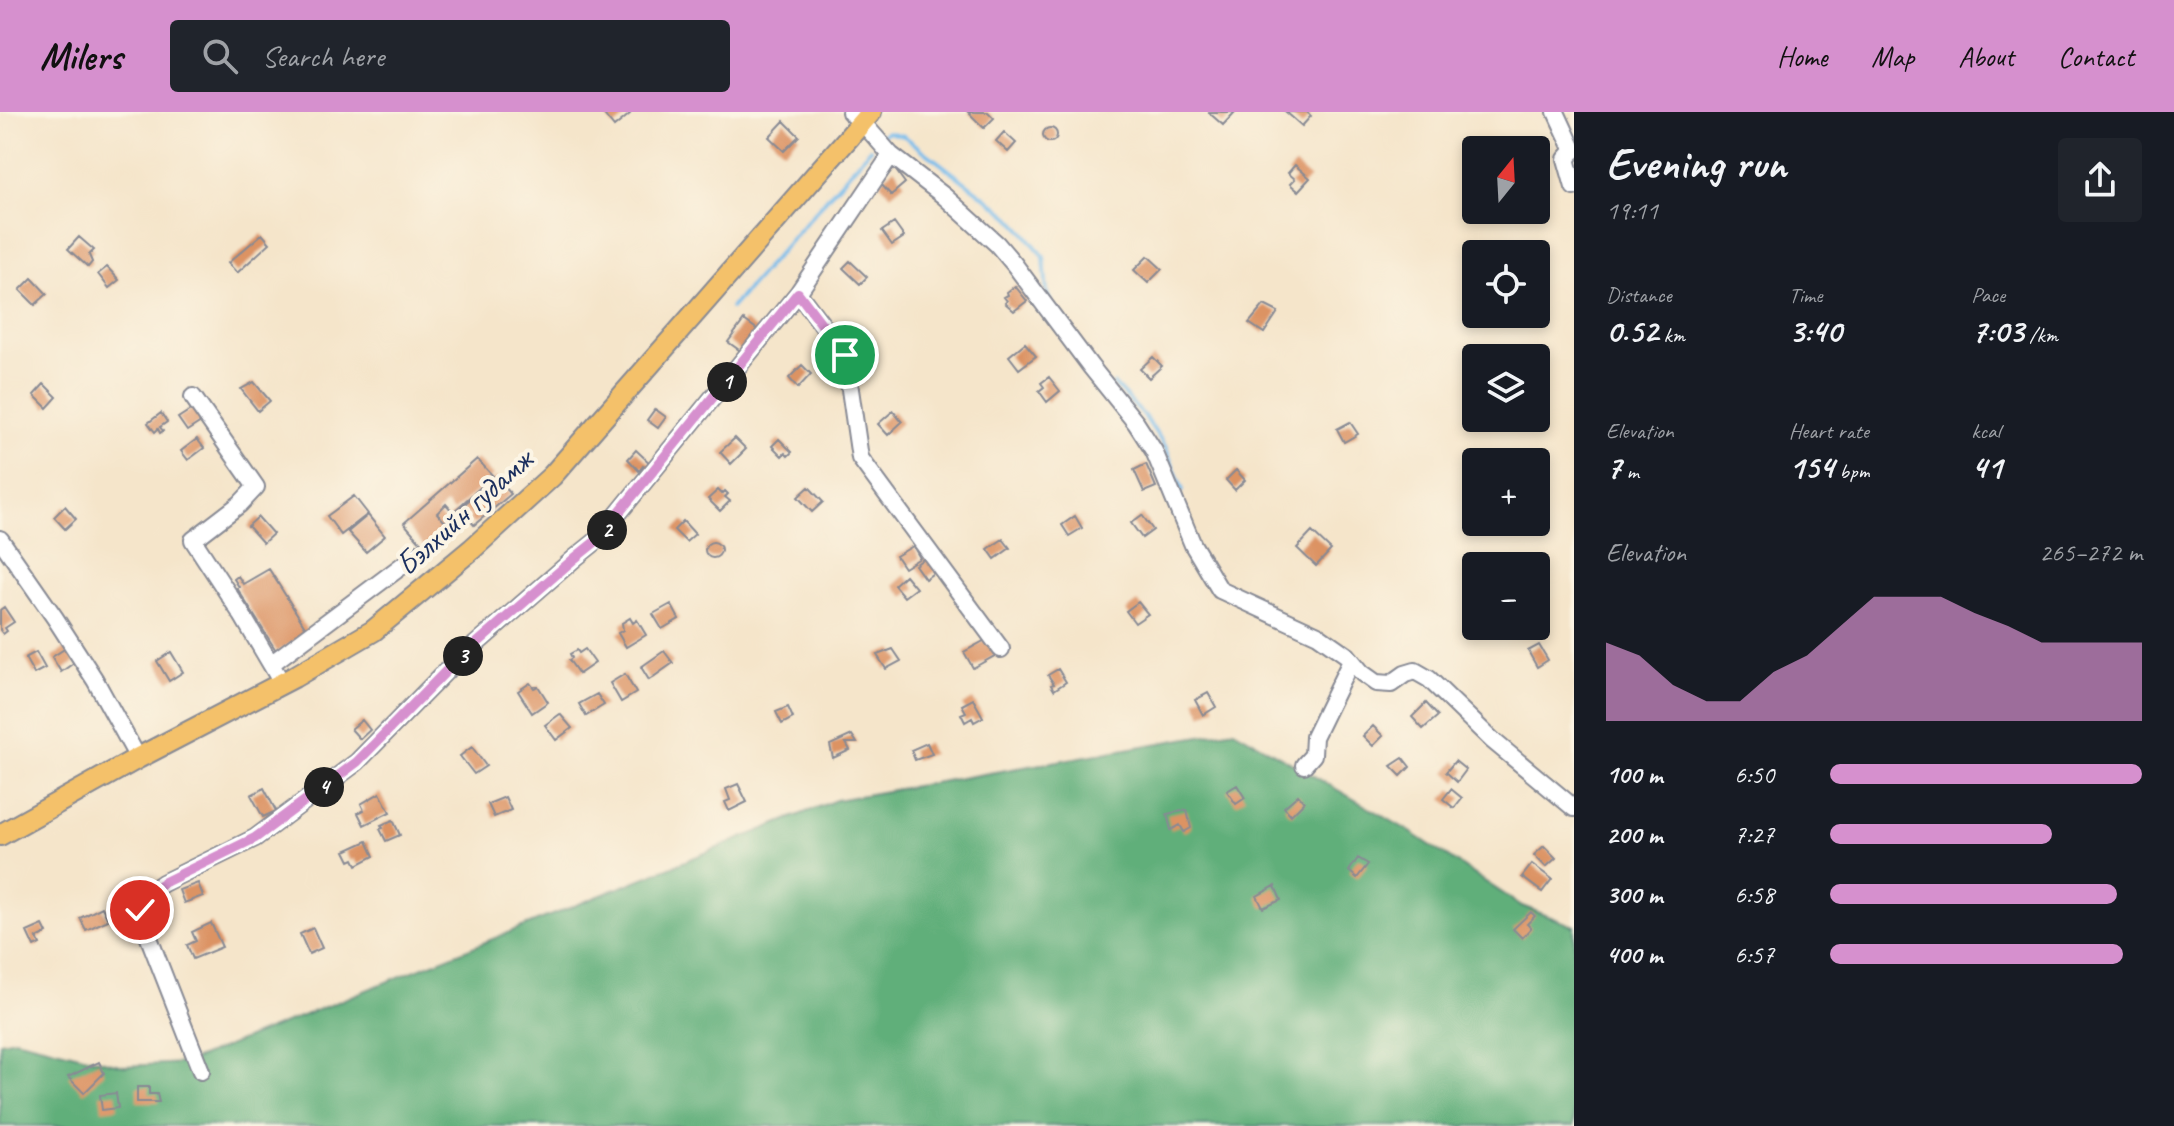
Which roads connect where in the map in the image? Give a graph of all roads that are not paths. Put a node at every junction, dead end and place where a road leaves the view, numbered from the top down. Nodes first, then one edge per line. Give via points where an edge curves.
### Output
1 (1556, 112) edge
2 (861, 115) edge
3 (1574, 150) edge
4 (891, 155) junction
5 (1574, 187) edge
6 (798, 293) junction
7 (193, 397) dead end
8 (0, 539) edge
9 (419, 553) dead end
10 (1001, 649) dead end
11 (1351, 661) junction
12 (271, 664) junction
13 (282, 683) junction
14 (138, 758) junction
15 (1304, 765) dead end
16 (1574, 808) edge
17 (0, 835) edge
18 (201, 1071) dead end

1 - 3 street
2 - 4 street
2 - 13 main road, Бэлхийн гудамж via 552,476 373,631
3 - 5 street via 1566,159
4 - 6 street
4 - 11 street via 997,244 1136,423 1220,590 1318,635
6 - 10 street via 845,355 860,458
6 - 18 street via 603,535 452,665 357,762 255,838 149,892 140,910 142,920
7 - 12 street via 256,487 193,540
8 - 14 street via 95,680
9 - 12 street
11 - 15 street via 1314,737 1313,755
11 - 16 street via 1376,683 1391,684 1415,671 1429,679
12 - 13 street
13 - 14 main road, Бэлхийн гудамж
14 - 17 main road, Бэлхийн гудамж

